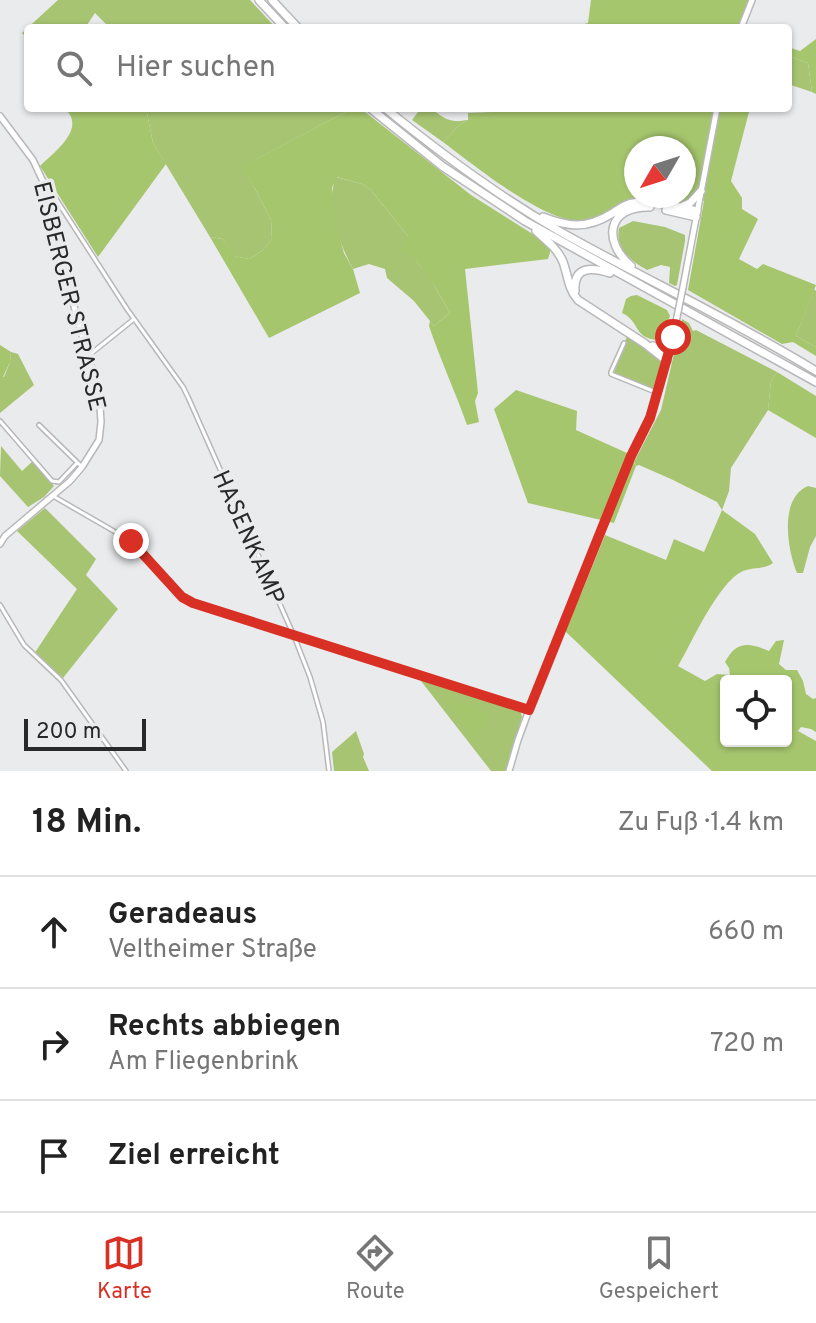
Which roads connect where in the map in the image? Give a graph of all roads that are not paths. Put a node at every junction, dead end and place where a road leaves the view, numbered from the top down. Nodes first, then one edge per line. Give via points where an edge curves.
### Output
1 (259, 0) edge
2 (272, 0) edge
3 (752, 0) edge
4 (281, 24) edge
5 (294, 24) edge
6 (743, 24) edge
7 (375, 112) edge
8 (390, 112) edge
9 (716, 112) edge
10 (0, 116) edge
11 (43, 180) junction
12 (701, 191) junction
13 (696, 196) edge
14 (624, 206) edge
15 (680, 208) edge
16 (525, 210) junction
17 (696, 214) junction
18 (525, 221) junction
19 (641, 275) junction
20 (634, 282) junction
21 (584, 306) junction
22 (134, 319) junction
23 (673, 337) junction
24 (624, 343) dead end
25 (644, 343) junction
26 (654, 347) junction
27 (88, 356) junction
28 (668, 357) junction
29 (816, 371) edge
30 (816, 382) edge
31 (658, 393) junction
32 (0, 421) edge
33 (39, 425) dead end
34 (80, 465) junction
35 (53, 496) junction
36 (0, 544) edge
37 (0, 605) edge
38 (294, 636) junction
39 (529, 710) junction
40 (124, 771) edge
41 (329, 771) edge
42 (509, 771) edge

1 - 4 highway
2 - 5 highway
3 - 6 main road
7 - 18 highway via 442,166
8 - 16 highway
9 - 12 main road
10 - 11 main road, EISBERGER STRASSE
11 - 22 street, HASENKAMP
11 - 27 main road, EISBERGER STRASSE
12 - 13 highway
12 - 17 main road
14 - 16 highway via 594,224 576,226
15 - 17 highway
16 - 19 highway
17 - 19 highway via 641,206 618,217 613,228 616,251
17 - 23 main road, bridge
18 - 20 highway
18 - 21 highway via 555,248 570,290
19 - 29 highway
20 - 21 highway via 599,269 581,272 574,287
20 - 30 highway
21 - 25 highway
22 - 27 street
22 - 38 street, HASENKAMP via 183,387
23 - 26 highway
23 - 28 main road
24 - 31 street via 611,374
25 - 26 highway
25 - 28 highway
26 - 28 highway
27 - 34 main road, EISBERGER STRASSE via 99,391 101,422 99,440
28 - 31 main road
31 - 39 main road
32 - 34 street via 52,481 59,482
33 - 34 street
34 - 35 main road, EISBERGER STRASSE
35 - 36 main road, EISBERGER STRASSE
35 - 38 street via 131,541 182,597
37 - 40 street via 24,645 61,680
38 - 39 street
38 - 41 street, HASENKAMP via 320,712
39 - 42 main road

